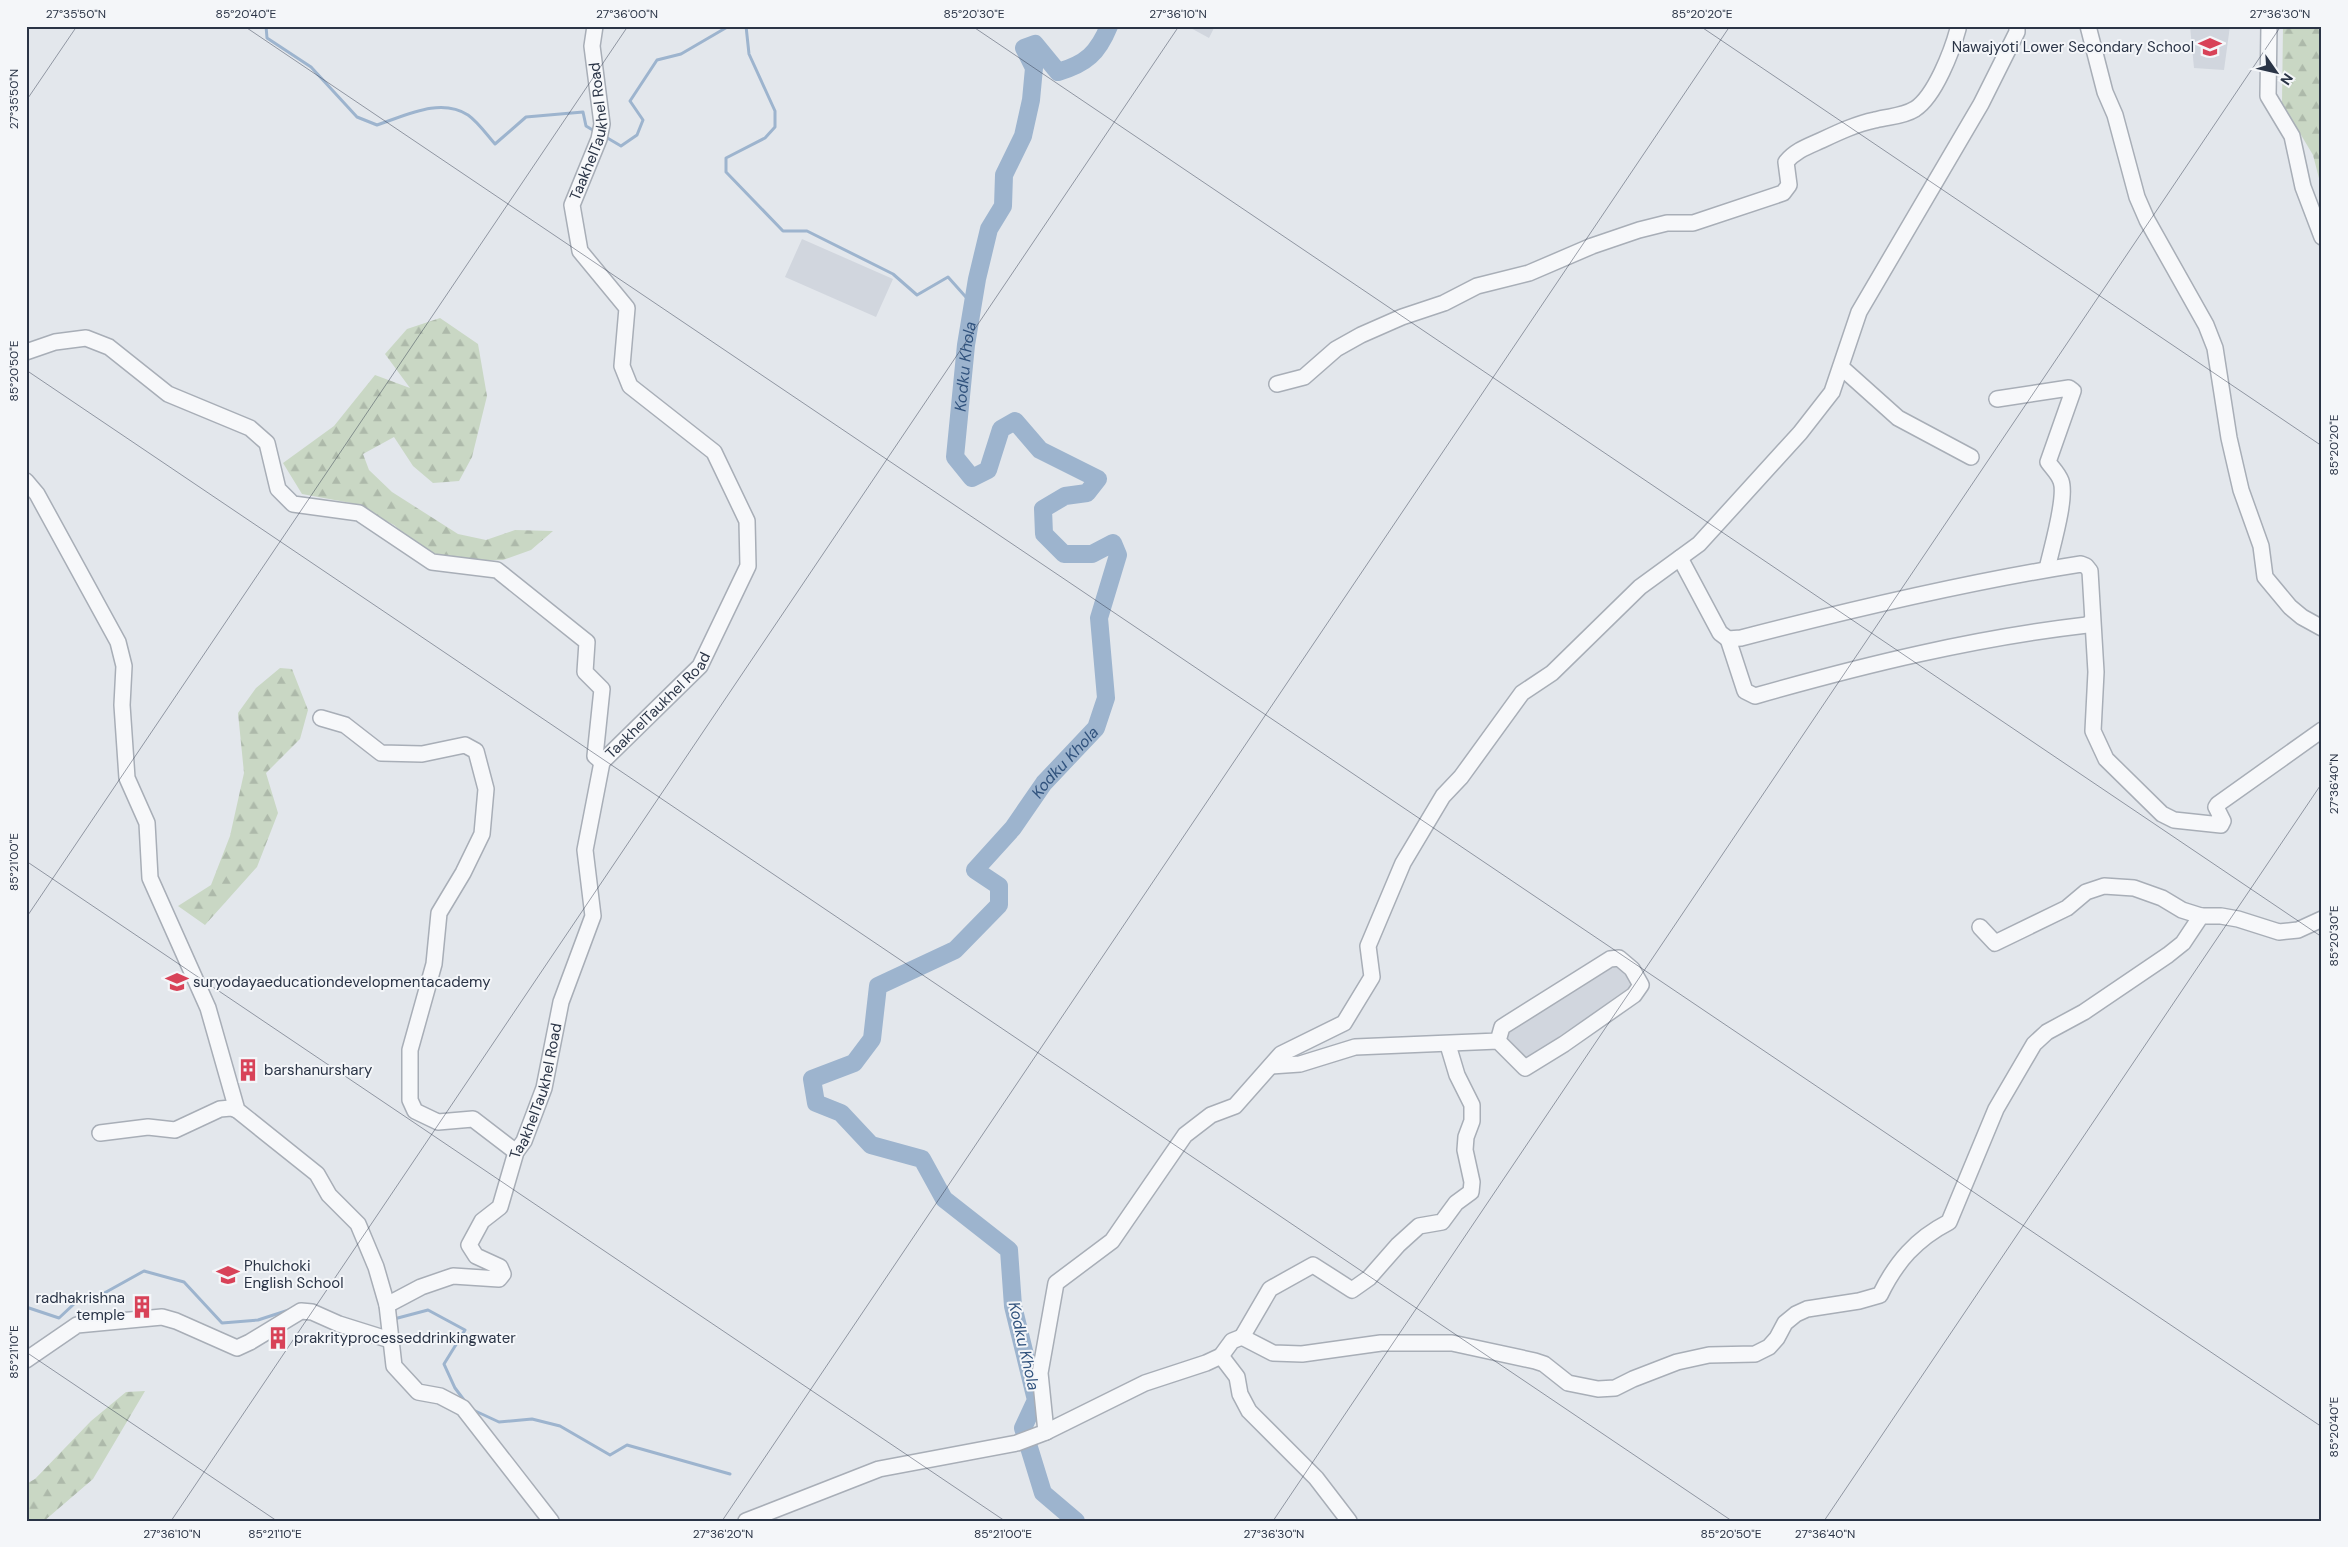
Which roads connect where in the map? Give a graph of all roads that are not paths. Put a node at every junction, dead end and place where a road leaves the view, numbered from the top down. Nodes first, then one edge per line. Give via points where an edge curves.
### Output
1 (595, 26) edge
2 (2088, 26) edge
3 (2269, 26) edge
4 (2021, 28) edge
5 (1958, 29) dead end
6 (2322, 237) edge
7 (26, 352) edge
8 (1840, 367) junction
9 (1277, 384) dead end
10 (1997, 398) dead end
11 (1971, 457) dead end
12 (26, 481) edge
13 (1680, 558) junction
14 (2046, 569) junction
15 (2092, 621) junction
16 (2322, 628) edge
17 (1728, 638) junction
18 (321, 718) dead end
19 (2322, 730) edge
20 (602, 762) junction
21 (2201, 916) junction
22 (2322, 919) edge
23 (1980, 927) dead end
24 (1498, 1041) junction
25 (1448, 1045) junction
26 (1270, 1066) junction
27 (237, 1110) junction
28 (100, 1132) dead end
29 (516, 1152) junction
30 (388, 1324) junction
31 (1242, 1337) junction
32 (1221, 1356) junction
33 (26, 1360) edge
34 (1042, 1434) junction
35 (551, 1521) edge
36 (746, 1521) edge
37 (1349, 1521) edge

1 - 20 street, TaakhelTaukhel Road via 592,46 602,124 572,205 580,251 627,308 622,366 630,386 714,452 746,521 748,566 700,666
2 - 16 street via 2137,197 2146,220 2206,325 2214,348 2230,445 2241,490 2261,546 2265,577 2290,607
3 - 6 street via 2268,96 2292,136 2303,187
4 - 8 street via 1981,104 1859,312
5 - 9 street via 1947,63 1917,108 1900,116 1876,119 1846,129 1793,154 1786,162 1789,185 1783,193 1693,224 1667,223 1639,230 1529,273 1477,286 1444,303 1361,335 1336,349 1304,377
7 - 20 street via 55,342 86,338 109,347 168,394 250,428 267,444 278,489 293,504 359,513 432,562 497,570 587,642 585,672 602,689 595,756
8 - 11 street via 1898,418
8 - 13 street via 1832,392 1800,433 1700,544
10 - 14 street via 2069,388 2073,391 2048,462 2058,473 2062,497
12 - 27 street via 37,494 118,642 124,666 122,705 127,778 147,823 150,878 208,1008
13 - 17 street via 1720,633
13 - 26 street via 1640,587 1552,673 1522,693 1461,777 1443,796 1403,863 1368,946 1372,977 1344,1023 1282,1054
14 - 15 street via 2086,566 2090,571
14 - 17 street via 1877,604 1741,638
15 - 17 street via 2087,625 2038,630 1896,658 1755,696 1745,691
15 - 19 street via 2096,672 2093,731 2106,759 2162,814 2174,820 2221,825 2218,804
18 - 29 street via 345,725 381,754 422,754 465,745 476,751 486,789 482,834 439,913 434,964 410,1050 410,1100 415,1112 438,1122 473,1119
20 - 29 street, TaakhelTaukhel Road via 586,850 593,916 561,1002 544,1088 524,1141
21 - 22 street via 2238,919 2279,932 2298,930
21 - 23 street via 2134,888 2104,886 2086,892 2067,908 1994,943
21 - 31 street via 2183,943 2168,955 2084,1012 2047,1032 2034,1044 1996,1109 1949,1222 1928,1232 1911,1248 1880,1295 1796,1314 1786,1322 1769,1348 1756,1354 1709,1355 1677,1362 1615,1388 1598,1390 1568,1383 1535,1361 1452,1343 1381,1343 1330,1351 1273,1354
24 - 24 street via 1502,1027 1610,959 1619,958 1632,969 1641,985 1634,996 1525,1068
24 - 25 street
25 - 26 street via 1355,1047 1300,1064
25 - 31 street via 1456,1075 1472,1105 1465,1150 1471,1192 1456,1203 1442,1222 1419,1226 1369,1278 1352,1290 1313,1265 1270,1289
26 - 34 street via 1235,1106 1211,1115 1185,1136 1112,1241 1056,1283 1040,1373
27 - 28 street via 220,1109 175,1130 148,1127
27 - 30 street via 317,1174 329,1195 358,1224 376,1266
29 - 30 street, TaakhelTaukhel Road via 500,1207 482,1221 469,1245 476,1256 500,1266 503,1274 499,1279 453,1276 422,1287
30 - 33 street via 339,1324 312,1312 301,1311 237,1348 162,1317 77,1325
30 - 35 street via 394,1366 418,1392 440,1396 463,1408
31 - 32 street via 1232,1342
32 - 34 street via 1145,1384
32 - 37 street via 1236,1377 1249,1411 1316,1478
34 - 36 street via 1017,1443 879,1469

